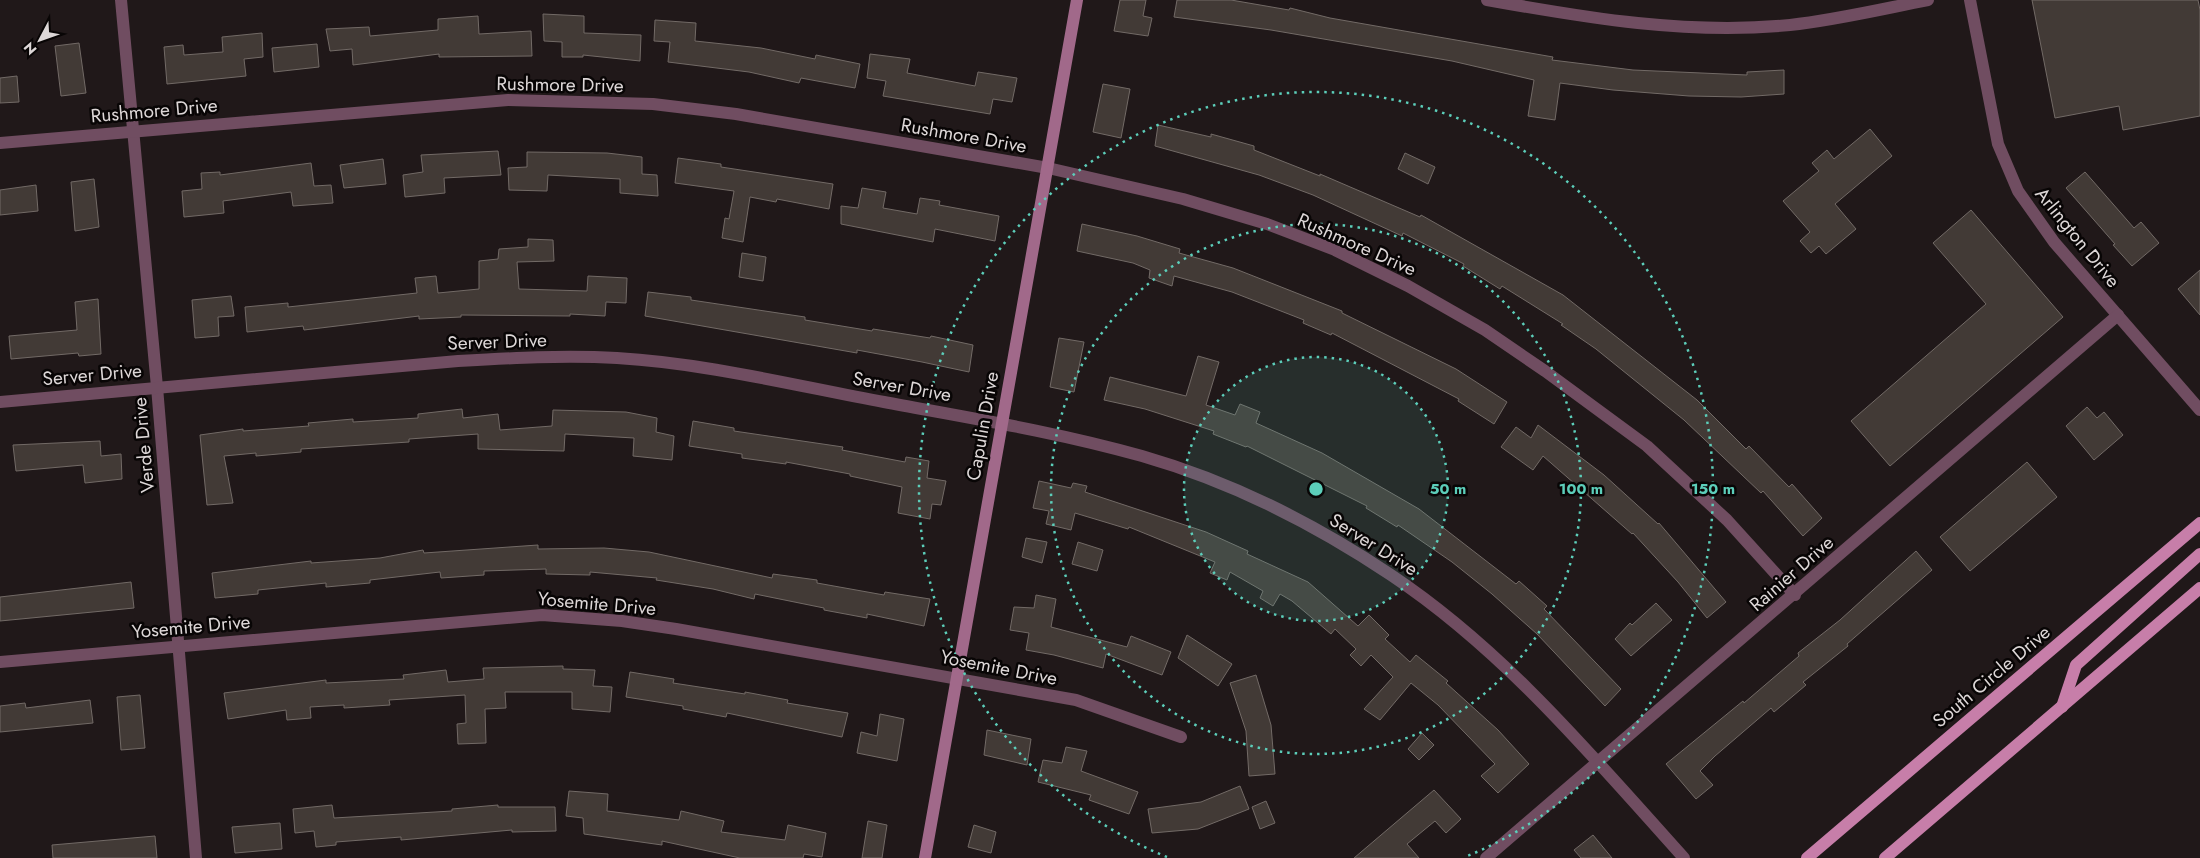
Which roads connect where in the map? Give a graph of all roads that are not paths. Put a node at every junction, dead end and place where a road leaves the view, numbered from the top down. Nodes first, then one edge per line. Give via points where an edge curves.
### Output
1 (122, 0) edge
2 (1077, 0) edge
3 (1487, 0) edge
4 (1928, 0) edge
5 (1970, 0) edge
6 (135, 130) junction
7 (0, 143) edge
8 (1048, 168) junction
9 (2118, 315) junction
10 (157, 387) junction
11 (0, 402) edge
12 (2200, 410) edge
13 (1002, 424) junction
14 (2200, 523) edge
15 (2200, 554) edge
16 (2200, 588) edge
17 (1794, 595) junction
18 (179, 645) junction
19 (0, 662) edge
20 (956, 678) junction
21 (2062, 707) junction
22 (1181, 737) dead end
23 (1598, 763) junction
24 (196, 858) edge
25 (925, 858) edge
26 (1486, 858) edge
27 (1684, 858) edge
28 (1807, 858) edge
29 (1885, 858) edge

1 - 6 street, Verde Drive
2 - 8 street, Capulin Drive
3 - 4 street via 1578,16 1696,28 1788,25
5 - 9 street, Arlington Drive via 1998,144 2010,176 2034,216
6 - 7 street, Rushmore Drive
6 - 8 street, Rushmore Drive via 508,100 653,104 736,114
6 - 10 street, Verde Drive
8 - 13 street, Capulin Drive
8 - 17 street, Rushmore Drive via 1183,199 1267,224 1335,250 1408,286 1485,330 1646,446 1727,520
9 - 12 street, Arlington Drive
9 - 17 street, Rainier Drive
10 - 11 street, Server Drive
10 - 13 street, Server Drive via 458,361 531,357 618,358 683,365
10 - 18 street, Verde Drive
13 - 20 street, Capulin Drive
13 - 23 street, Server Drive via 1096,444 1191,472 1246,495 1348,547 1393,576 1488,650
14 - 28 main road, South Circle Drive
15 - 21 main road via 2076,665
16 - 21 main road
17 - 23 street, Rainier Drive
18 - 19 street, Yosemite Drive
18 - 20 street, Yosemite Drive via 542,615 622,621
18 - 24 street, Verde Drive
20 - 22 street, Yosemite Drive via 1076,700
20 - 25 street, Capulin Drive
21 - 29 main road
23 - 26 street, Rainier Drive
23 - 27 street, Server Drive

